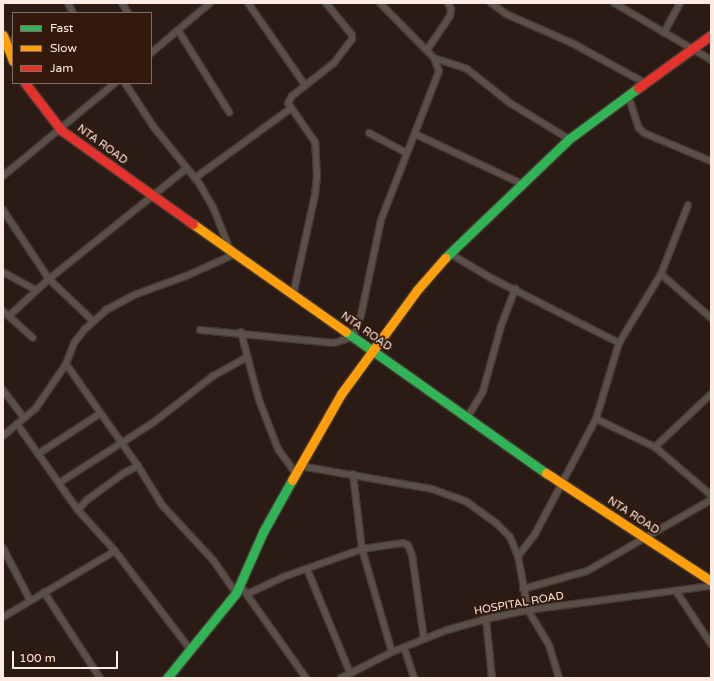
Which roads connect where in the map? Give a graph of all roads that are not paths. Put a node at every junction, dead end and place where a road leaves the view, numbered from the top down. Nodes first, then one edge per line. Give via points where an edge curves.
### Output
1 (68, 3) edge
2 (122, 3) edge
3 (210, 3) edge
4 (248, 3) edge
5 (326, 3) edge
6 (380, 3) edge
7 (448, 3) edge
8 (491, 3) edge
9 (614, 3) edge
10 (680, 3) edge
11 (72, 12) edge
12 (127, 12) edge
13 (178, 30) junction
14 (664, 33) junction
15 (711, 35) edge
16 (6, 41) edge
17 (690, 49) junction
18 (152, 50) edge
19 (427, 50) junction
20 (12, 58) edge
21 (434, 58) junction
22 (711, 60) edge
23 (645, 83) junction
24 (26, 84) edge
25 (114, 84) edge
26 (126, 84) edge
27 (305, 85) junction
28 (628, 95) junction
29 (290, 109) junction
30 (229, 112) dead end
31 (61, 130) junction
32 (369, 133) dead end
33 (415, 134) junction
34 (569, 139) junction
35 (407, 153) junction
36 (711, 161) edge
37 (186, 168) junction
38 (3, 176) edge
39 (195, 178) junction
40 (522, 184) junction
41 (151, 195) junction
42 (688, 205) dead end
43 (3, 210) edge
44 (233, 252) junction
45 (449, 253) junction
46 (3, 272) edge
47 (661, 274) junction
48 (49, 279) junction
49 (515, 289) junction
50 (36, 290) junction
51 (293, 295) junction
52 (3, 311) edge
53 (9, 316) junction
54 (711, 318) edge
55 (93, 321) junction
56 (200, 330) dead end
57 (241, 332) junction
58 (353, 337) junction
59 (33, 338) dead end
60 (619, 343) junction
61 (373, 350) junction
62 (247, 357) junction
63 (66, 364) junction
64 (3, 390) edge
65 (711, 394) edge
66 (101, 413) junction
67 (24, 418) junction
68 (467, 418) junction
69 (596, 419) junction
70 (17, 424) junction
71 (3, 436) edge
72 (122, 443) junction
73 (655, 447) junction
74 (38, 454) junction
75 (138, 466) junction
76 (298, 470) junction
77 (353, 474) junction
78 (59, 483) junction
79 (563, 485) junction
80 (711, 495) edge
81 (711, 500) edge
82 (78, 510) junction
83 (644, 537) junction
84 (3, 548) edge
85 (362, 549) junction
86 (115, 551) junction
87 (518, 556) junction
88 (6, 559) edge
89 (307, 569) junction
90 (711, 581) edge
91 (711, 586) edge
92 (238, 589) junction
93 (522, 589) junction
94 (676, 591) junction
95 (44, 592) junction
96 (247, 594) junction
97 (30, 600) junction
98 (528, 610) junction
99 (3, 617) edge
100 (486, 619) junction
101 (424, 640) junction
102 (711, 644) edge
103 (404, 647) junction
104 (190, 649) junction
105 (392, 652) junction
106 (350, 673) junction
107 (100, 678) edge
108 (167, 678) edge
109 (306, 678) edge
110 (341, 678) edge
111 (414, 678) edge
112 (492, 678) edge
113 (559, 678) edge

1 - 11 street
2 - 12 street
3 - 13 street
4 - 27 street
5 - 27 street via 352,35 352,39 334,63
6 - 19 street
7 - 19 street via 451,9 450,16
8 - 23 street via 506,14 572,43
9 - 14 street
10 - 14 street
13 - 18 street
13 - 30 street
14 - 17 street
15 - 17 street
16 - 20 street
17 - 22 street
17 - 23 street
19 - 21 street
21 - 33 street via 439,71
21 - 34 street via 467,69 510,103
23 - 28 street
24 - 31 street, NTA ROAD
25 - 31 street
26 - 37 street via 153,126
27 - 29 street via 292,96 288,103
28 - 34 street
28 - 36 street via 639,128 644,133
29 - 39 street
29 - 51 street via 315,142 317,176
31 - 38 street
31 - 41 street, NTA ROAD
32 - 35 street
33 - 35 street
33 - 40 street
34 - 40 street
35 - 58 street via 381,220 361,316
37 - 39 street
37 - 41 street
39 - 44 street via 213,207
40 - 45 street
41 - 44 street, NTA ROAD
41 - 48 street
42 - 47 street
43 - 48 street
44 - 51 street, NTA ROAD
44 - 55 street via 186,276 120,301
45 - 49 street
45 - 61 street via 417,290
46 - 50 street
47 - 54 street
47 - 60 street
48 - 50 street
48 - 55 street
49 - 60 street
49 - 68 street via 501,326 483,391
50 - 53 street
51 - 58 street, NTA ROAD
52 - 53 street
53 - 59 street
55 - 63 street via 74,343
56 - 57 street
57 - 58 street via 334,343
57 - 62 street
58 - 61 street, NTA ROAD
60 - 69 street
61 - 68 street, NTA ROAD
61 - 76 street via 341,394
62 - 72 street via 213,376
62 - 76 street via 258,400 278,449
63 - 66 street
63 - 67 street via 36,408
64 - 67 street
65 - 73 street
66 - 72 street
66 - 74 street
67 - 70 street
68 - 79 street, NTA ROAD
69 - 73 street
69 - 79 street
70 - 71 street
70 - 74 street
72 - 75 street
72 - 78 street
73 - 80 street
74 - 78 street
75 - 82 street via 93,495
75 - 92 street via 162,505
76 - 77 street
76 - 92 street via 263,532
77 - 85 street
77 - 87 street via 432,489 466,502 510,537
78 - 82 street
79 - 83 street, NTA ROAD
79 - 87 street via 535,534
81 - 83 street
82 - 86 street
83 - 90 street, NTA ROAD
83 - 93 street via 587,571
84 - 88 street
85 - 89 street
85 - 101 street via 403,543 410,548
85 - 105 street
86 - 95 street
86 - 104 street
87 - 93 street
88 - 97 street
89 - 96 street
89 - 106 street
91 - 94 street, HOSPITAL ROAD
92 - 96 street
92 - 104 street via 226,609
93 - 98 street
94 - 98 street, HOSPITAL ROAD
94 - 102 street
95 - 97 street
95 - 107 street
96 - 109 street
97 - 99 street
98 - 100 street, HOSPITAL ROAD
98 - 113 street via 549,645
100 - 101 street, HOSPITAL ROAD
100 - 112 street
101 - 103 street, HOSPITAL ROAD
103 - 105 street, HOSPITAL ROAD
103 - 111 street
104 - 108 street
105 - 106 street, HOSPITAL ROAD
106 - 110 street, HOSPITAL ROAD

